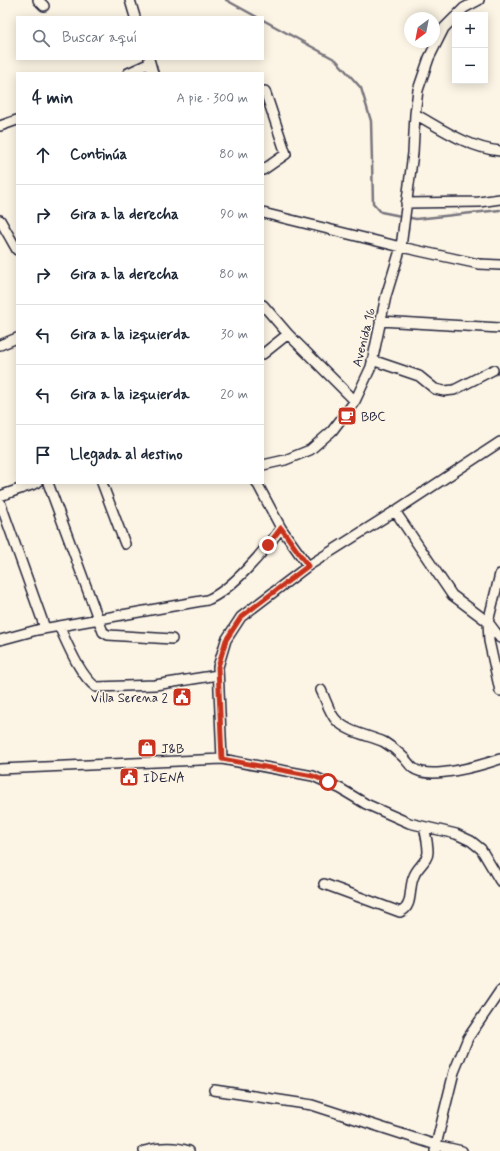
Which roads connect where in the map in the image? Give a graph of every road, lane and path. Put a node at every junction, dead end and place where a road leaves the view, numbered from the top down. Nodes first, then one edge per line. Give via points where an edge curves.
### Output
1 (130, 0) edge
2 (479, 0) edge
3 (460, 12) edge
4 (135, 16) edge
5 (452, 20) edge
6 (149, 61) edge
7 (130, 72) edge
8 (153, 72) edge
9 (265, 91) dead end
10 (415, 114) junction
11 (16, 120) edge
12 (0, 126) edge
13 (500, 151) edge
14 (264, 169) edge
15 (500, 199) edge
16 (406, 207) junction
17 (264, 213) edge
18 (0, 220) edge
19 (16, 247) edge
20 (401, 247) junction
21 (500, 265) edge
22 (264, 306) edge
23 (380, 321) junction
24 (500, 328) edge
25 (288, 334) junction
26 (16, 338) edge
27 (0, 345) edge
28 (264, 353) edge
29 (372, 360) junction
30 (493, 370) dead end
31 (355, 401) junction
32 (500, 442) edge
33 (264, 465) edge
34 (34, 484) edge
35 (48, 484) edge
36 (102, 484) edge
37 (258, 484) edge
38 (0, 496) edge
39 (0, 502) edge
40 (395, 511) junction
41 (281, 528) junction
42 (125, 544) dead end
43 (308, 566) junction
44 (500, 574) edge
45 (97, 619) junction
46 (488, 622) junction
47 (59, 626) junction
48 (45, 628) junction
49 (500, 638) edge
50 (172, 639) dead end
51 (0, 640) edge
52 (218, 675) junction
53 (321, 690) dead end
54 (500, 691) edge
55 (222, 759) junction
56 (500, 759) edge
57 (0, 769) edge
58 (424, 827) junction
59 (500, 881) edge
60 (324, 884) dead end
61 (500, 991) edge
62 (214, 1090) dead end
63 (435, 1148) edge
64 (152, 1150) edge
65 (144, 1151) edge
66 (189, 1151) edge
67 (462, 1151) edge

1 - 4 street
2 - 3 street
5 - 10 street via 444,28 429,58 418,90
6 - 7 street
6 - 8 street
9 - 14 street via 286,154
10 - 13 street via 468,143 486,150
10 - 16 street
11 - 12 street
15 - 16 street
16 - 20 street, Avenida 16
17 - 20 street
18 - 19 street
20 - 21 street via 479,264
20 - 23 street, Avenida 16
22 - 25 street
23 - 24 street
23 - 29 street, Avenida 16
25 - 28 street
25 - 31 street
26 - 27 street
29 - 30 street via 419,376 435,389 444,391 454,390
29 - 31 street, Avenida 16
31 - 33 street, Avenida 16 via 332,431 310,450
32 - 40 street
34 - 38 street
35 - 45 street
36 - 42 street
37 - 41 street
39 - 48 street
40 - 43 street
40 - 46 street via 452,595
41 - 43 street
41 - 45 street via 250,566 217,596 207,600
43 - 52 street via 241,617 226,640
44 - 46 street
45 - 47 street
45 - 50 street via 103,632 108,635
46 - 49 street
46 - 54 street via 489,641
47 - 48 street
47 - 52 street via 83,673 90,683 96,686 155,685
48 - 51 street
52 - 55 street
53 - 56 street via 335,719 344,726 384,742 401,754 414,769 435,773 475,767
55 - 57 street
55 - 58 street via 313,776 366,804
58 - 59 street via 456,834 471,841 481,849
58 - 60 street via 428,853 413,877 405,910 400,912
61 - 63 street via 468,1038 454,1072
62 - 63 street via 312,1105
63 - 67 street
64 - 65 street
64 - 66 street via 167,1147

